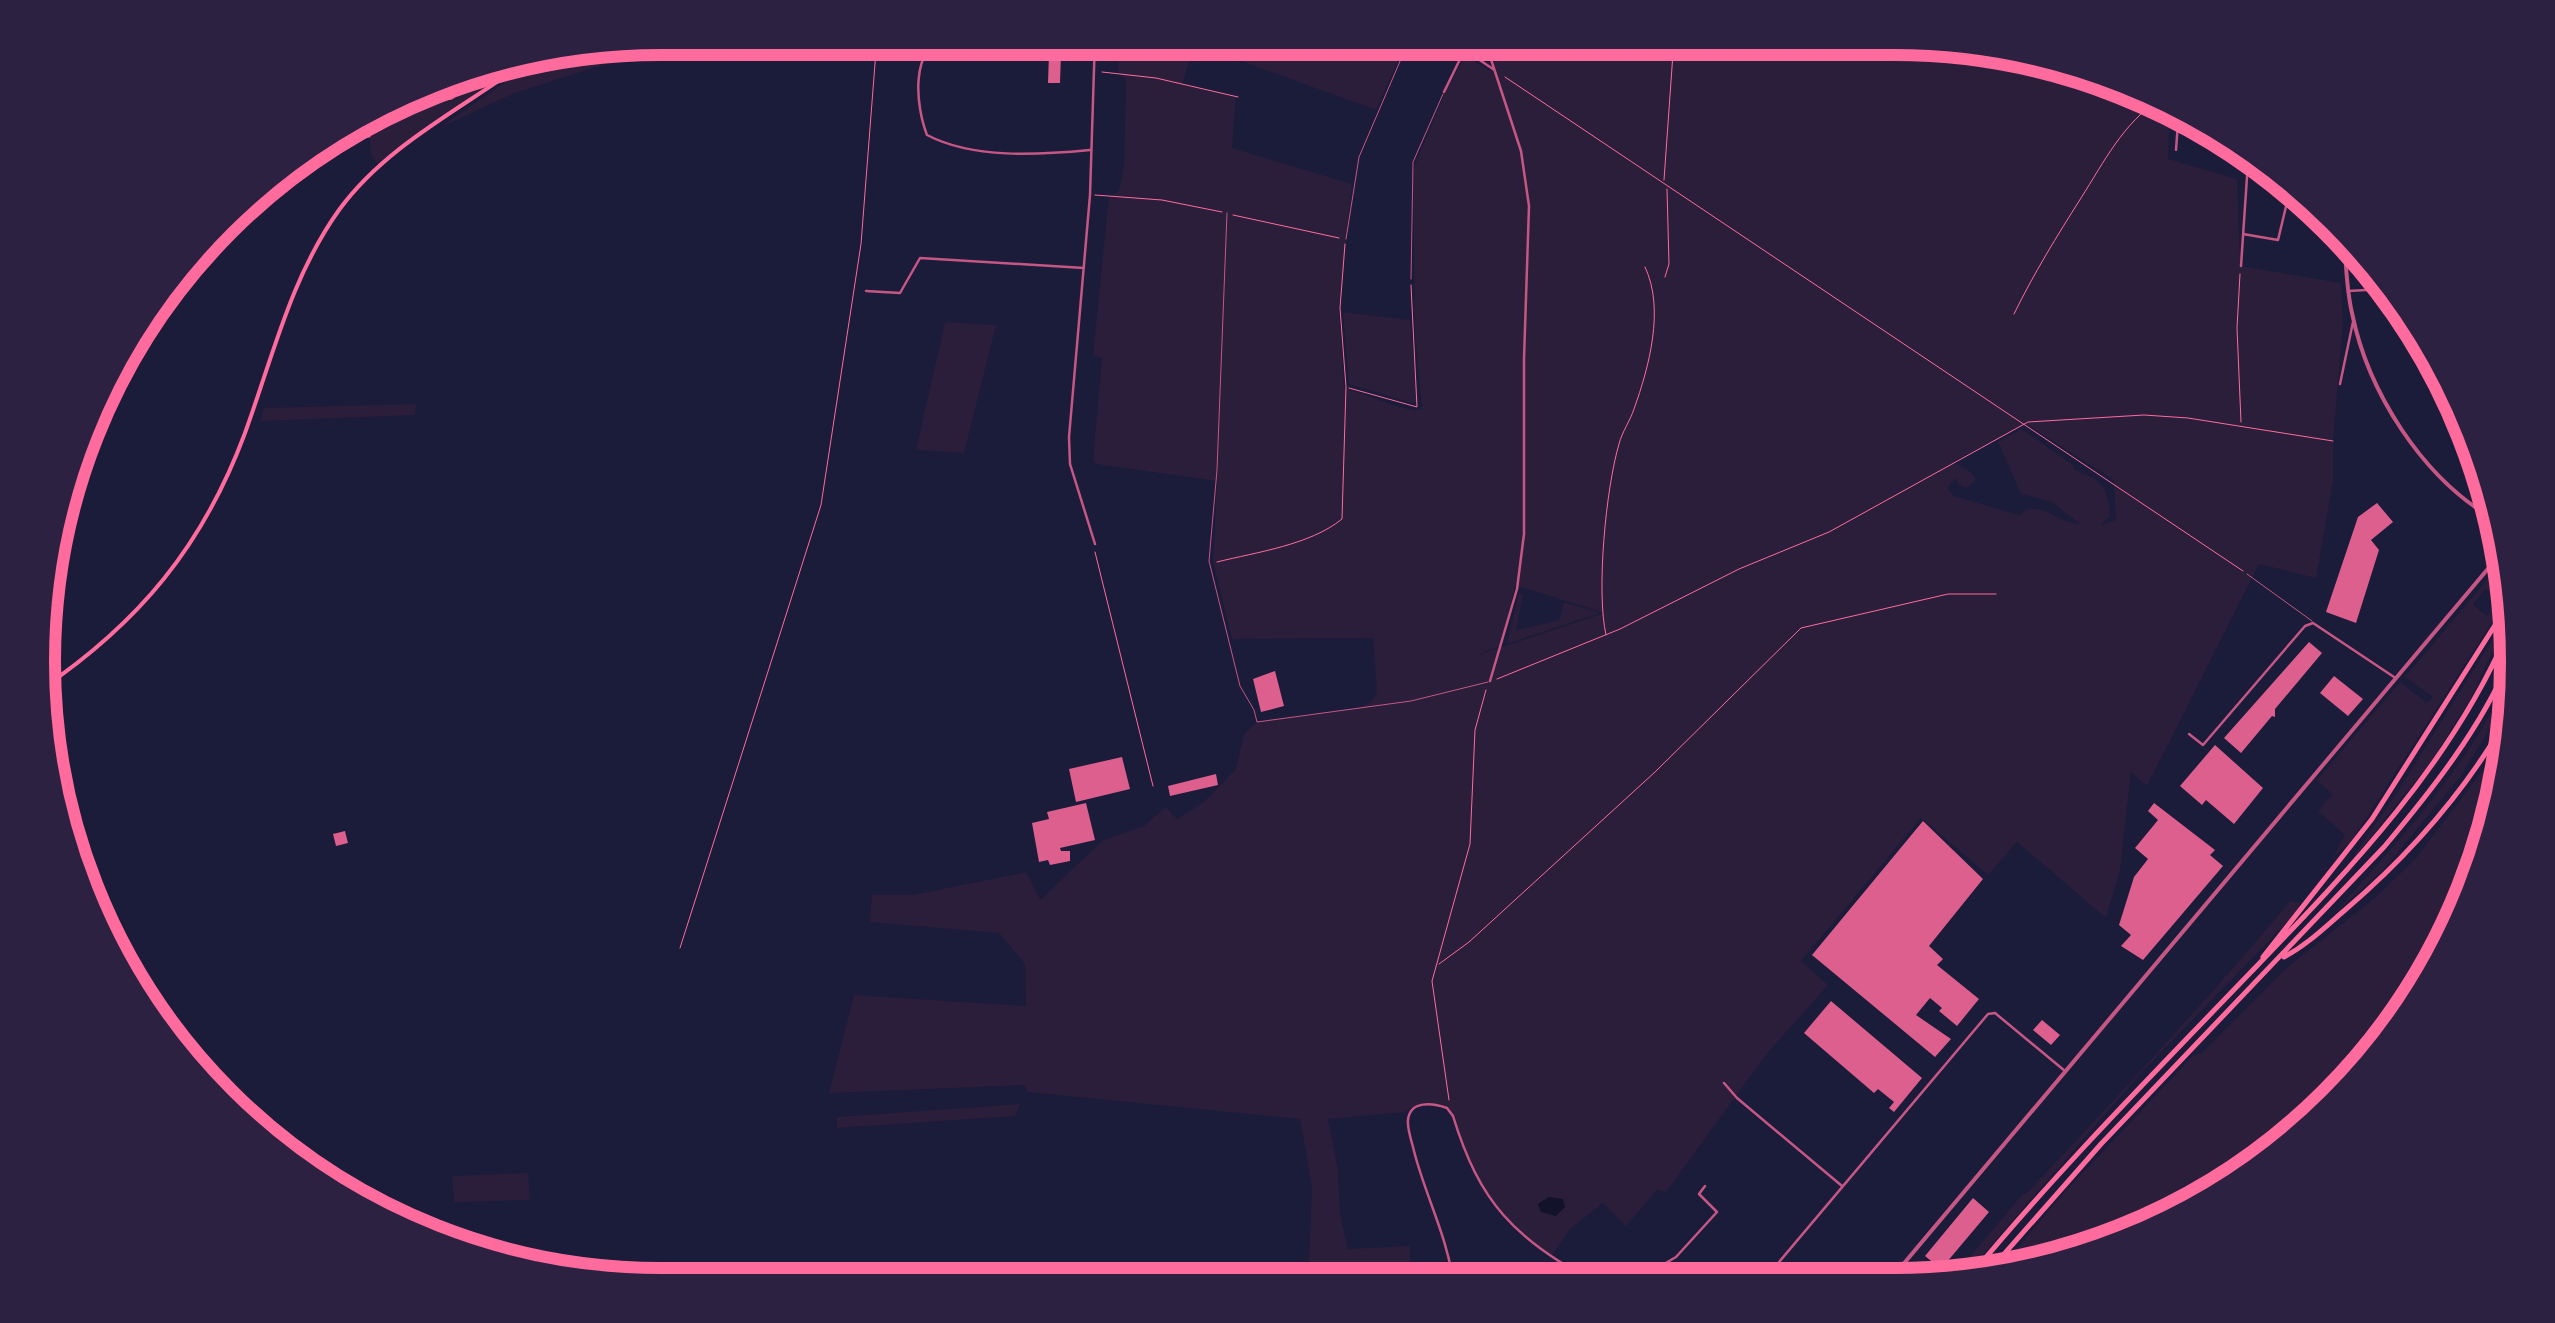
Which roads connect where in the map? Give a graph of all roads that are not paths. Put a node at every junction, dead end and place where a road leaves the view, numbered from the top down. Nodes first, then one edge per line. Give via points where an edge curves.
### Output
1 (924, 55) edge
2 (1094, 55) edge
3 (1403, 55) edge
4 (1462, 55) edge
5 (1472, 55) edge
6 (1489, 55) edge
7 (1494, 70) junction
8 (506, 76) edge
9 (1444, 92) joint
10 (2178, 126) edge
11 (1092, 150) junction
12 (2176, 150) dead end
13 (2248, 169) edge
14 (2287, 201) edge
15 (1227, 213) road end
16 (2243, 234) junction
17 (1346, 239) road end
18 (2346, 258) edge
19 (2241, 266) road end
20 (1085, 268) junction
21 (1411, 279) road end
22 (2373, 290) edge
23 (2348, 291) junction
24 (866, 292) dead end
25 (2354, 321) junction
26 (2340, 384) dead end
27 (2480, 509) edge
28 (1096, 544) road end
29 (2492, 564) edge
30 (2246, 574) road end
31 (2499, 620) edge
32 (2313, 623) junction
33 (2500, 649) edge
34 (55, 678) edge
35 (2394, 678) junction
36 (1490, 681) joint
37 (2499, 683) edge
38 (2189, 734) dead end
39 (2496, 736) edge
40 (2281, 958) junction
41 (2258, 964) junction
42 (2066, 1071) junction
43 (1724, 1083) dead end
44 (1705, 1186) dead end
45 (1844, 1187) junction
46 (2001, 1258) edge
47 (1983, 1261) edge
48 (1561, 1264) junction
49 (1452, 1268) edge
50 (1561, 1268) edge
51 (1569, 1268) edge
52 (1657, 1268) edge
53 (1774, 1268) edge
54 (1900, 1268) edge

1 - 11 street via 918,114 927,134 946,145 1060,154
2 - 11 street
3 - 17 lane via 1359,157
4 - 9 street
5 - 7 street
6 - 7 street
7 - 36 street via 1529,206 1523,545
8 - 34 main road via 392,156 340,209 308,258 245,433 199,531 132,618
9 - 21 lane via 1413,162
10 - 12 street
11 - 20 street
13 - 16 street
14 - 16 street via 2278,240
15 - 36 lane via 1209,561 1240,686 1257,722
16 - 19 street
18 - 23 street
20 - 24 street via 920,258 900,292
20 - 28 street via 1070,464
22 - 23 street
23 - 25 street
25 - 26 street
25 - 27 street via 2375,378 2418,451
29 - 35 street
30 - 32 lane
31 - 41 highway via 2372,819
32 - 35 street
32 - 38 street via 2204,745
33 - 41 highway via 2478,695 2396,814
35 - 42 street
37 - 40 highway via 2424,800
39 - 40 highway via 2416,843 2314,938
40 - 46 highway
41 - 47 highway
42 - 45 street via 1988,1014
42 - 54 street
43 - 45 street
44 - 52 street via 1698,1194 1717,1212
45 - 53 street
48 - 49 street via 1498,1211 1447,1108 1421,1104 1408,1123
48 - 50 street
48 - 51 street

